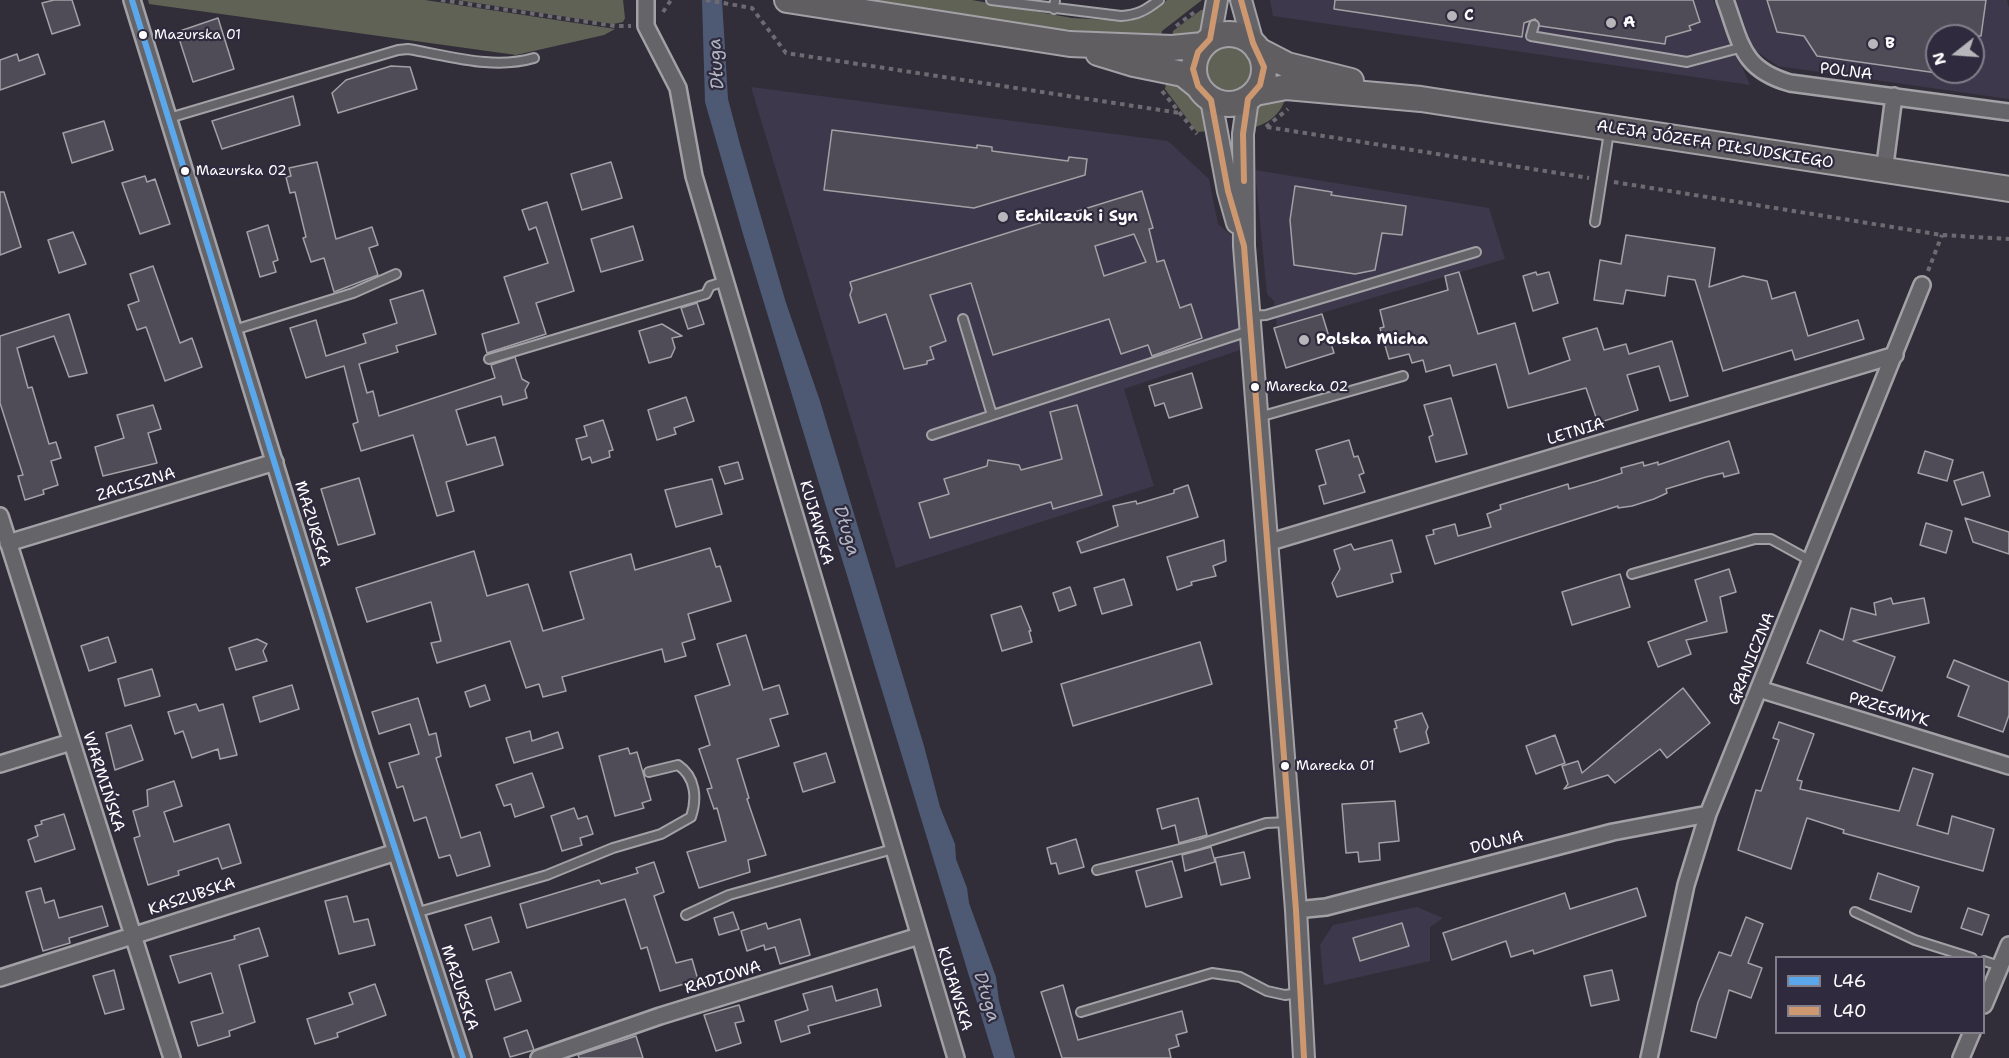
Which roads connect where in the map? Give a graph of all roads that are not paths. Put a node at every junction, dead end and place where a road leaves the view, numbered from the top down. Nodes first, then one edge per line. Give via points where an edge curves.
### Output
1 (132, 0) edge
2 (646, 0) edge
3 (787, 0) edge
4 (991, 0) edge
5 (1055, 0) edge
6 (1159, 0) edge
7 (1217, 0) edge
8 (1241, 0) edge
9 (1725, 0) edge
10 (1054, 9) junction
11 (1534, 25) dead end
12 (1206, 42) junction
13 (1070, 44) junction
14 (1256, 46) junction
15 (1743, 47) junction
16 (534, 58) dead end
17 (1204, 93) junction
18 (1252, 96) junction
19 (1894, 96) junction
20 (1421, 99) junction
21 (2009, 112) edge
22 (169, 118) junction
23 (1609, 129) junction
24 (1884, 172) junction
25 (2009, 189) edge
26 (1594, 222) dead end
27 (1244, 246) junction
28 (1476, 252) dead end
29 (396, 274) dead end
30 (726, 281) junction
31 (1922, 285) road end
32 (963, 319) dead end
33 (1250, 323) junction
34 (234, 330) junction
35 (1895, 355) junction
36 (489, 359) dead end
37 (1403, 376) dead end
38 (992, 415) junction
39 (1257, 417) junction
40 (932, 435) dead end
41 (275, 462) junction
42 (0, 516) edge
43 (8, 543) junction
44 (1267, 543) junction
45 (7, 561) edge
46 (1811, 561) junction
47 (1632, 574) dead end
48 (1759, 689) junction
49 (71, 742) junction
50 (0, 764) edge
51 (2009, 766) edge
52 (649, 772) dead end
53 (1708, 814) junction
54 (1289, 822) junction
55 (894, 849) junction
56 (396, 852) junction
57 (1097, 870) dead end
58 (1296, 910) junction
59 (1855, 912) dead end
60 (416, 914) junction
61 (686, 915) dead end
62 (134, 934) junction
63 (919, 936) junction
64 (2009, 945) edge
65 (1969, 956) edge
66 (1985, 962) edge
67 (2000, 966) junction
68 (0, 978) edge
69 (1300, 993) junction
70 (1985, 1000) edge
71 (1081, 1012) dead end
72 (1971, 1034) edge
73 (172, 1058) edge
74 (463, 1058) edge
75 (539, 1058) edge
76 (956, 1058) edge
77 (1304, 1058) edge
78 (1649, 1058) edge
79 (1961, 1058) edge

1 - 22 street, MAZURSKA
2 - 30 street, KUJAWSKA via 646,26 678,88 694,176
3 - 13 main road
4 - 10 lane
5 - 10 lane
6 - 10 lane via 1135,15
7 - 12 street
8 - 14 street
9 - 15 street, POLNA
11 - 15 lane via 1531,36 1687,62
12 - 13 main road via 1172,48
12 - 14 main road via 1227,34 1245,38
12 - 17 main road via 1193,69
13 - 17 main road via 1183,74
14 - 18 main road via 1262,58 1263,76
14 - 20 main road, ALEJA JÓZEFA PIŁSUDSKIEGO via 1287,65
15 - 19 street, POLNA via 1758,70 1772,78
16 - 22 lane via 494,64 398,50
17 - 18 main road via 1229,105
17 - 27 street
18 - 20 main road, ALEJA JÓZEFA PIŁSUDSKIEGO via 1286,87
18 - 27 street via 1243,134
19 - 21 street, POLNA
19 - 24 street
20 - 23 main road, ALEJA JÓZEFA PIŁSUDSKIEGO
22 - 34 street, MAZURSKA
23 - 24 main road, ALEJA JÓZEFA PIŁSUDSKIEGO
23 - 26 lane
24 - 25 main road, ALEJA JÓZEFA PIŁSUDSKIEGO
27 - 33 street
28 - 33 lane
29 - 34 lane via 353,293
30 - 36 lane via 710,286 706,294
30 - 55 street, KUJAWSKA
31 - 35 street, GRANICZNA
32 - 38 lane
33 - 38 lane
33 - 39 street
34 - 41 street, MAZURSKA
35 - 44 street, LETNIA
35 - 46 street, GRANICZNA
37 - 39 lane
38 - 40 lane
39 - 44 street
41 - 43 street, ZACISZNA
41 - 56 street, MAZURSKA
42 - 43 street, WARMIŃSKA
43 - 45 street, WARMIŃSKA
44 - 54 street
45 - 49 street, WARMIŃSKA
46 - 47 lane via 1771,539 1755,539
46 - 48 street, GRANICZNA
48 - 51 street, PRZESMYK
48 - 53 street, GRANICZNA
49 - 50 street
49 - 62 street, WARMIŃSKA
52 - 60 lane via 678,765 686,770 697,802 691,817 661,834 613,848 547,875
53 - 58 street, DOLNA via 1612,832 1326,908
53 - 78 street, GRANICZNA via 1686,885
54 - 57 lane via 1266,824
54 - 58 street
55 - 61 lane via 729,895
55 - 63 street, KUJAWSKA
56 - 60 street, MAZURSKA
56 - 62 street, KASZUBSKA
58 - 69 street
59 - 65 lane via 1915,940
60 - 74 street, MAZURSKA
62 - 68 street, KASZUBSKA
62 - 73 street, WARMIŃSKA
63 - 75 street, RADIOWA via 660,1016
63 - 76 street, KUJAWSKA
64 - 67 street
66 - 67 lane
67 - 70 street
69 - 71 lane via 1267,991 1240,977 1212,973
69 - 77 street
72 - 79 street

